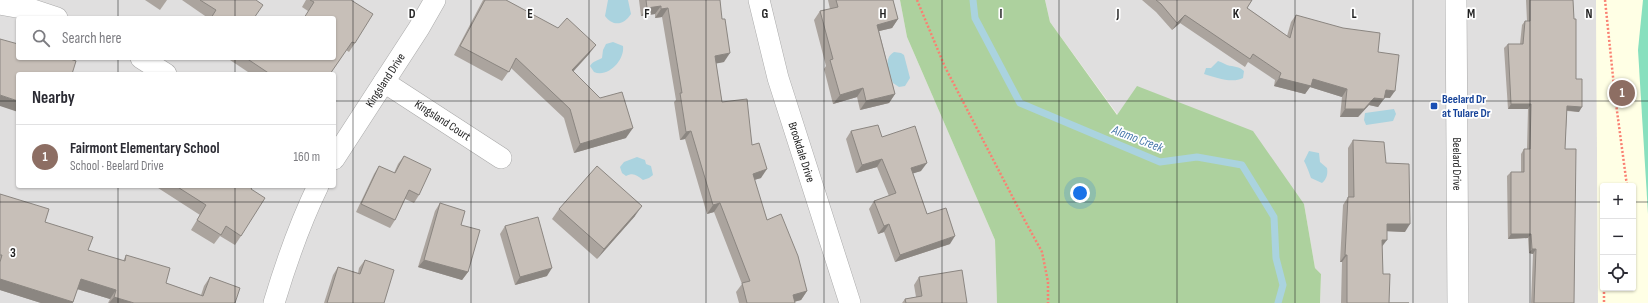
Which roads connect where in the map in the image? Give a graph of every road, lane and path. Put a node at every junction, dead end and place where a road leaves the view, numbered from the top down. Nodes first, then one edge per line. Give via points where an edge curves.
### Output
1 (435, 0) edge
2 (759, 0) edge
3 (917, 0) edge
4 (1456, 0) edge
5 (1606, 0) edge
6 (0, 4) edge
7 (51, 16) edge
8 (144, 60) edge
9 (163, 72) edge
10 (384, 82) junction
11 (336, 156) edge
12 (501, 158) dead end
13 (1627, 183) edge
14 (317, 188) edge
15 (1604, 291) edge
16 (274, 303) edge
17 (850, 303) edge
18 (1048, 303) edge
19 (1458, 303) edge
20 (1604, 303) edge

1 - 10 street, Kingsland Drive
2 - 17 street, Brookdale Drive via 778,78
3 - 18 path via 945,67 1042,252 1048,282
4 - 19 street, Beelard Drive
5 - 13 path
6 - 7 street
8 - 9 street
10 - 11 street, Kingsland Drive
10 - 12 street, Kingsland Court
14 - 16 street
15 - 20 path

